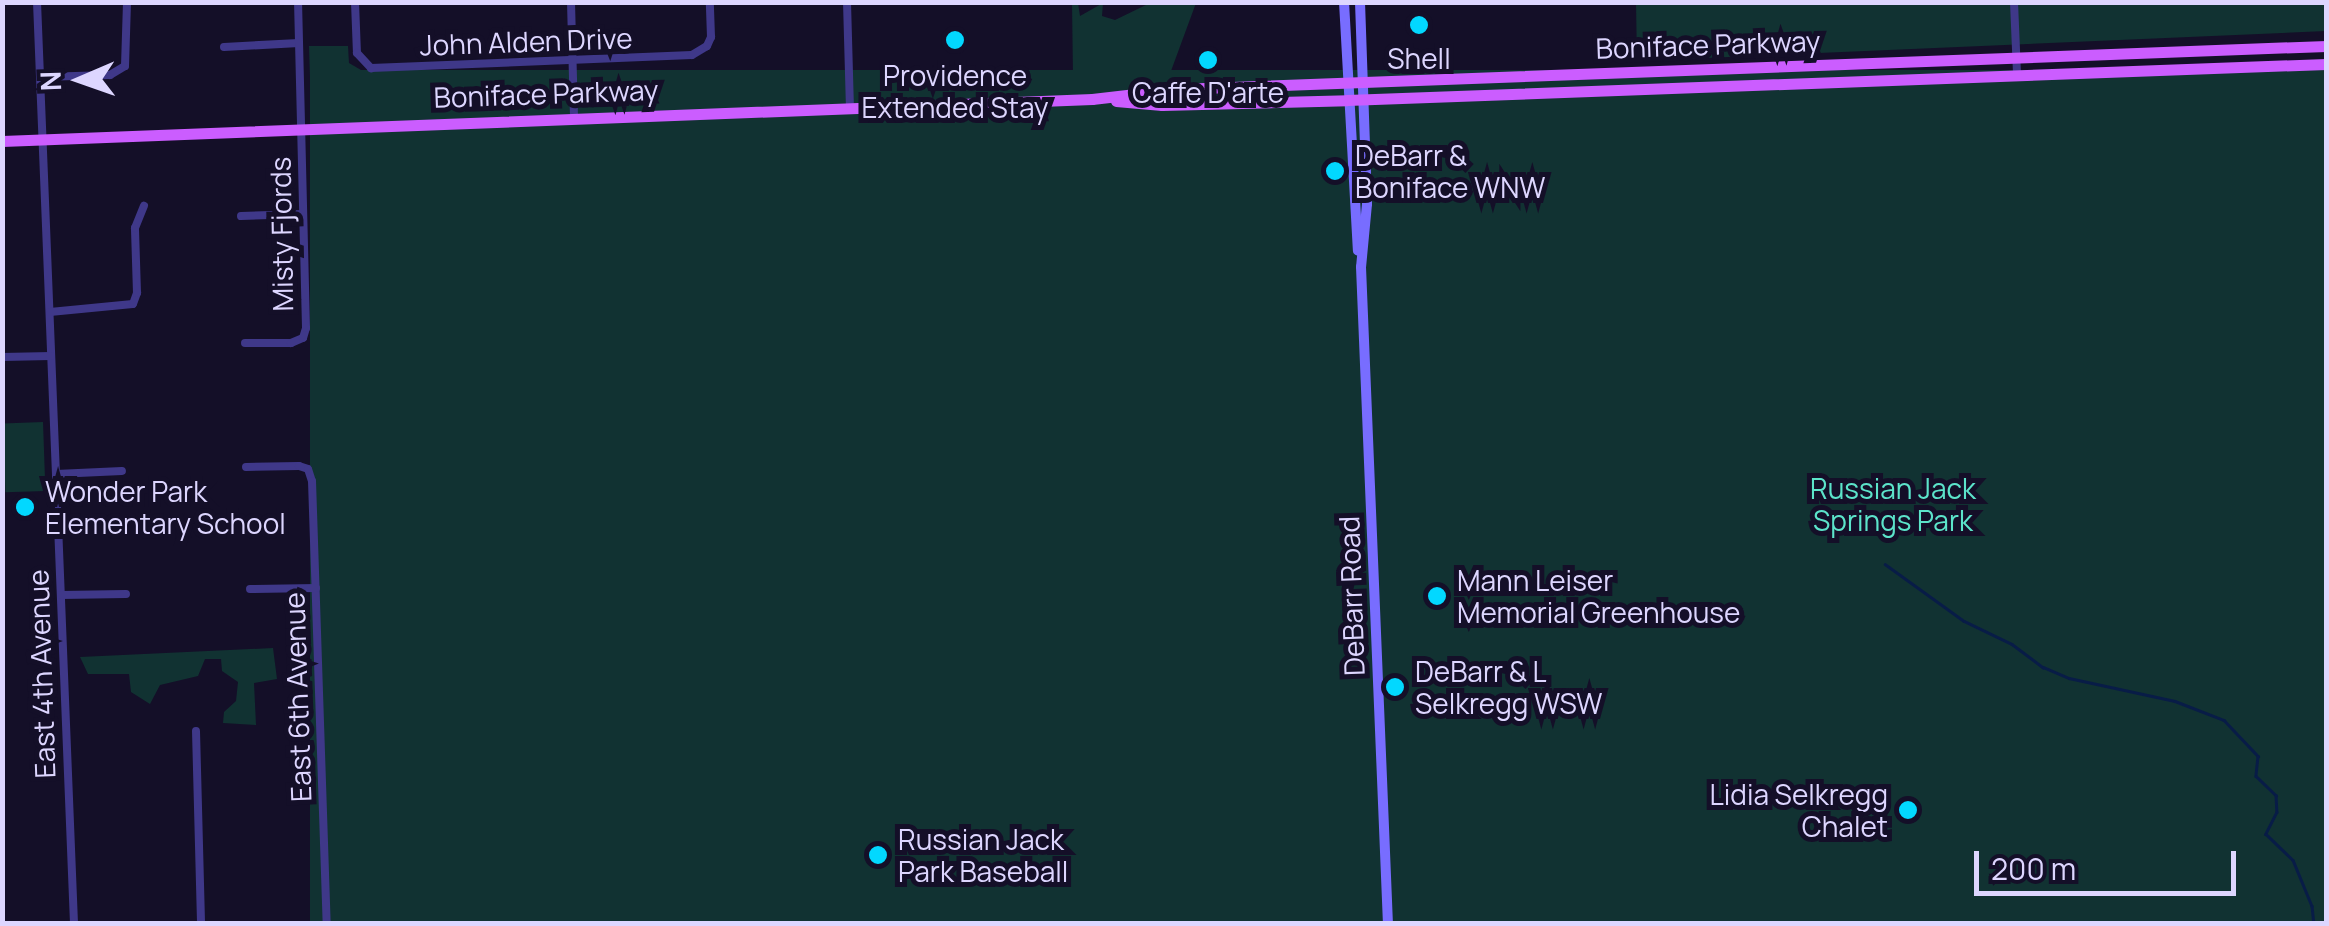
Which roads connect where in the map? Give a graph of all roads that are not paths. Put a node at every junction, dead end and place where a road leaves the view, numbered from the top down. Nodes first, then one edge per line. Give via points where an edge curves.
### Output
1 (37, 2) edge
2 (126, 2) edge
3 (298, 2) edge
4 (354, 2) edge
5 (571, 2) edge
6 (710, 2) edge
7 (847, 2) edge
8 (1344, 2) edge
9 (1360, 2) edge
10 (2014, 2) edge
11 (299, 44) junction
12 (2326, 46) edge
13 (224, 47) dead end
14 (2018, 57) junction
15 (573, 61) junction
16 (2326, 64) edge
17 (2017, 74) junction
18 (40, 77) junction
19 (1347, 82) junction
20 (1362, 82) junction
21 (1364, 99) junction
22 (1092, 100) junction
23 (1347, 100) junction
24 (850, 109) junction
25 (574, 117) junction
26 (302, 127) junction
27 (44, 139) junction
28 (2, 141) edge
29 (144, 206) dead end
30 (303, 214) junction
31 (241, 216) dead end
32 (1361, 267) junction
33 (50, 312) junction
34 (245, 343) dead end
35 (52, 356) junction
36 (2, 357) edge
37 (246, 468) dead end
38 (122, 471) dead end
39 (56, 474) junction
40 (316, 588) junction
41 (250, 589) dead end
42 (126, 594) dead end
43 (61, 596) junction
44 (196, 731) dead end
45 (74, 924) edge
46 (201, 924) edge
47 (328, 924) edge
48 (1388, 924) edge

1 - 18 street, East 4th Avenue
2 - 18 street via 128,56 117,73
3 - 11 street
4 - 15 street, John Alden Drive via 358,53 371,68
5 - 15 street
6 - 15 street, John Alden Drive via 711,37 700,52
7 - 24 street
8 - 19 main road, DeBarr Road
9 - 20 main road, DeBarr Road
10 - 14 street
11 - 13 street
11 - 26 street
12 - 14 main road, Boniface Parkway
14 - 17 street
14 - 20 main road, Boniface Parkway
15 - 25 street
16 - 17 main road, Boniface Parkway
17 - 21 main road, Boniface Parkway
18 - 27 street, East 4th Avenue
19 - 20 main road, Boniface Parkway
19 - 22 main road, Boniface Parkway
19 - 23 main road, DeBarr Road
20 - 21 main road, DeBarr Road
21 - 23 main road, Boniface Parkway
21 - 32 main road, DeBarr Road via 1368,204
22 - 23 main road, Boniface Parkway
22 - 24 main road, Boniface Parkway
23 - 32 main road, DeBarr Road
24 - 25 main road, Boniface Parkway
25 - 26 main road, Boniface Parkway
26 - 27 main road, Boniface Parkway
26 - 30 street, Misty Fjords
27 - 28 main road, Boniface Parkway
27 - 33 street, East 4th Avenue
29 - 33 street via 135,228 138,293 132,304
30 - 31 street
30 - 34 street, Misty Fjords via 303,338
32 - 48 main road, DeBarr Road
33 - 35 street, East 4th Avenue
35 - 36 street
35 - 39 street, East 4th Avenue
37 - 40 street, East 6th Avenue via 308,470
38 - 39 street
39 - 43 street, East 4th Avenue
40 - 41 street
40 - 47 street, East 6th Avenue
42 - 43 street
43 - 45 street, East 4th Avenue
44 - 46 street

